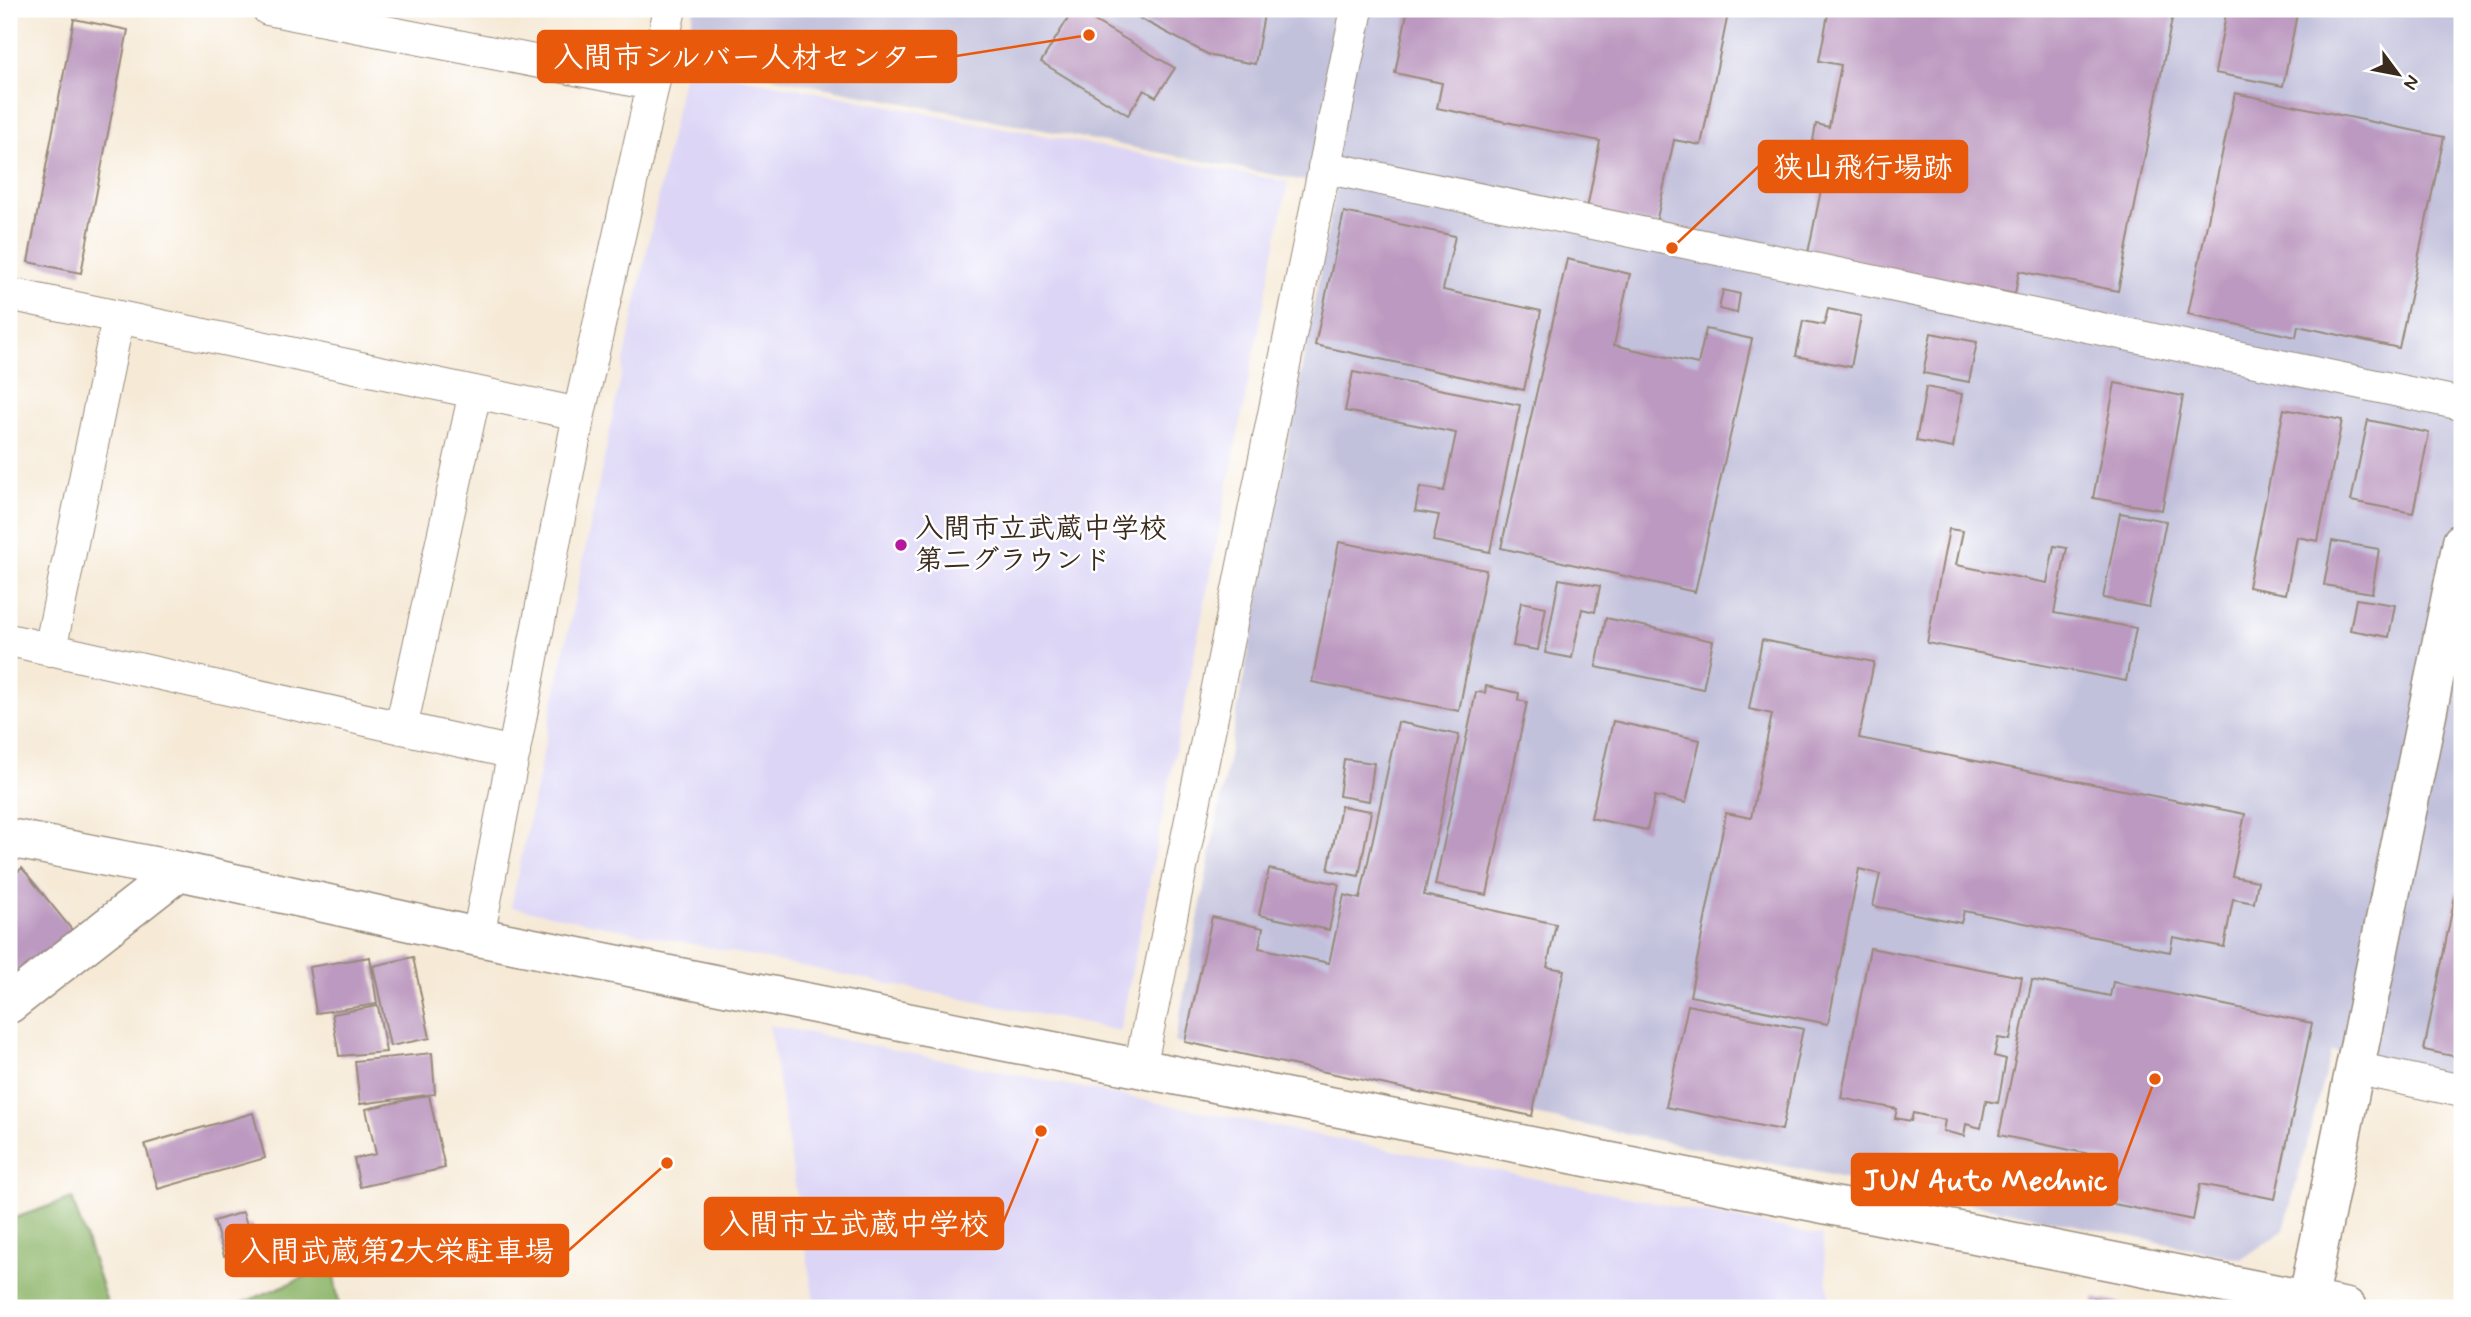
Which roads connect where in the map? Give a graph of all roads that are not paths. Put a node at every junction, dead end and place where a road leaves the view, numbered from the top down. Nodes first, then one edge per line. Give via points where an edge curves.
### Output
1 (268, 9) edge
2 (670, 9) edge
3 (1357, 9) edge
4 (652, 84) junction
5 (1324, 167) junction
6 (9, 295) edge
7 (118, 317) junction
8 (475, 392) junction
9 (2462, 404) edge
10 (579, 414) junction
11 (2462, 542) edge
12 (9, 640) edge
13 (50, 650) junction
14 (401, 728) junction
15 (514, 753) junction
16 (9, 838) edge
17 (179, 871) junction
18 (478, 937) junction
19 (9, 1004) edge
20 (1140, 1068) junction
21 (2354, 1068) junction
22 (2462, 1091) edge
23 (2307, 1304) edge
24 (2347, 1308) edge

1 - 4 street
2 - 4 street
3 - 5 street
4 - 10 street
5 - 9 street
5 - 20 street
6 - 7 street
7 - 8 street
7 - 13 street
8 - 10 street
8 - 14 street
10 - 15 street
11 - 21 street
12 - 13 street
13 - 14 street
14 - 15 street
15 - 18 street
16 - 17 street
17 - 18 street
17 - 19 street
18 - 20 street
20 - 23 street
21 - 22 street
21 - 23 street
23 - 24 street

